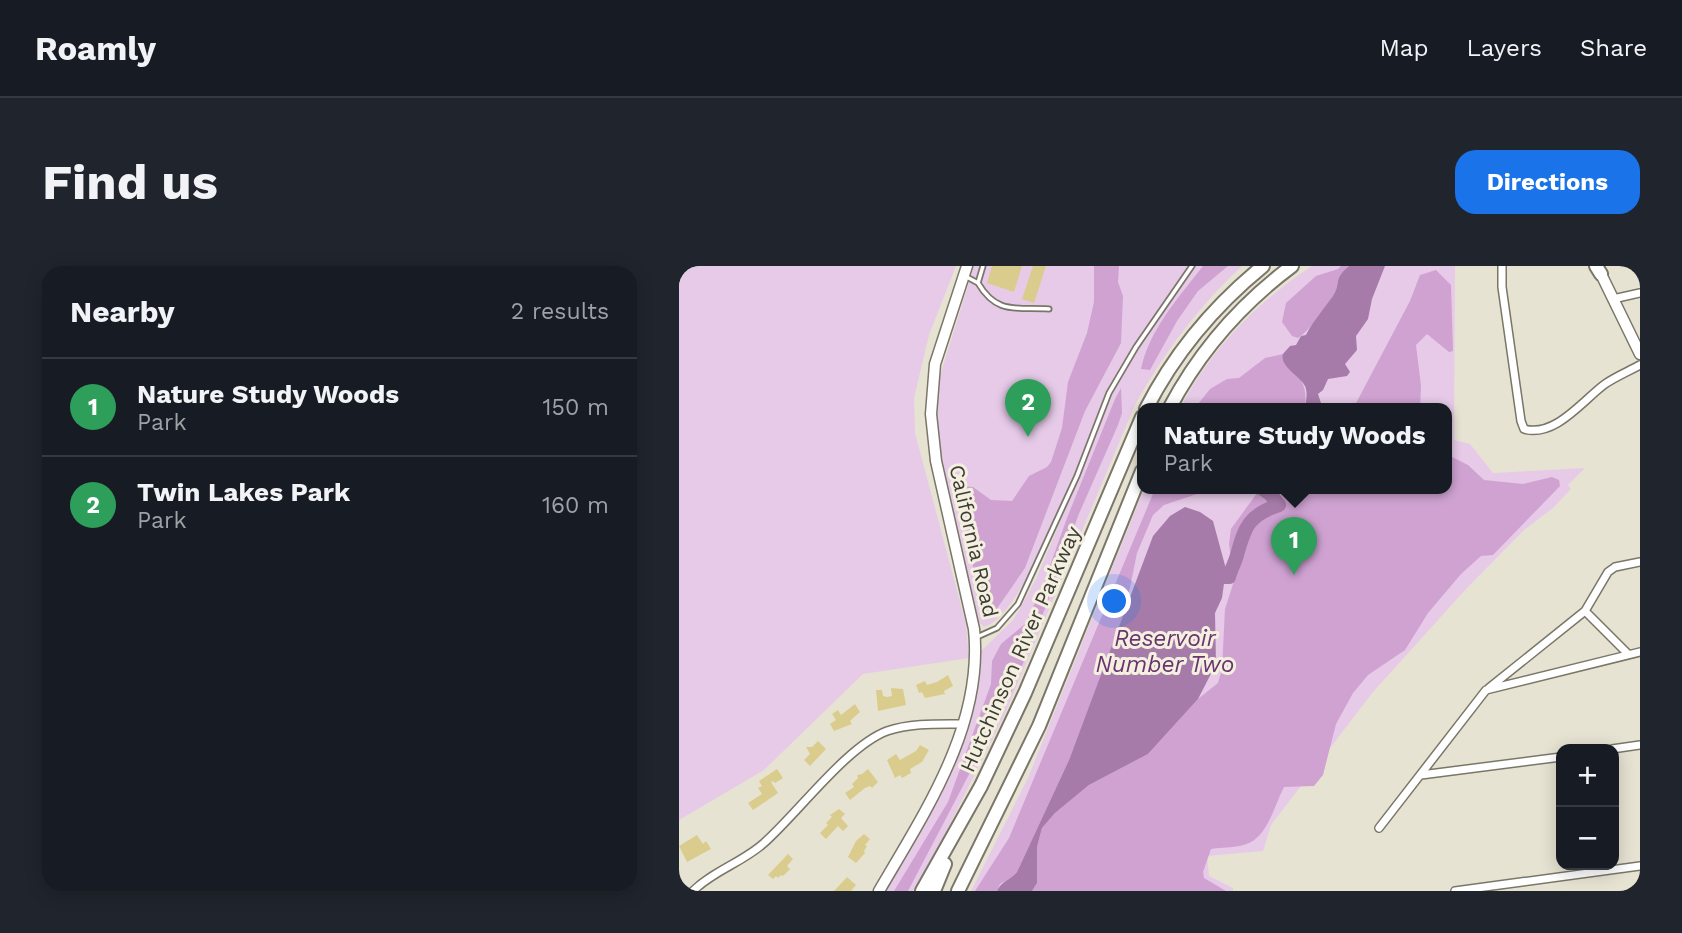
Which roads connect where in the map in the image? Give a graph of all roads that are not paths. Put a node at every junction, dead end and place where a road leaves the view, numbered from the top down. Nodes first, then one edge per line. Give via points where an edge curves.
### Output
1 (983, 266) edge
2 (1192, 266) edge
3 (1261, 266) edge
4 (1292, 266) edge
5 (1501, 266) edge
6 (1599, 268) edge
7 (965, 271) edge
8 (978, 283) junction
9 (1640, 293) edge
10 (1613, 299) junction
11 (1049, 309) dead end
12 (1640, 354) edge
13 (1640, 365) edge
14 (1149, 403) edge
15 (1173, 403) edge
16 (1137, 429) edge
17 (1137, 483) edge
18 (1640, 562) edge
19 (1585, 611) junction
20 (975, 638) junction
21 (1640, 652) edge
22 (1627, 654) junction
23 (1486, 690) junction
24 (962, 724) junction
25 (1640, 745) edge
26 (1619, 748) edge
27 (1556, 758) edge
28 (1420, 775) junction
29 (958, 827) junction
30 (1379, 828) dead end
31 (1640, 866) edge
32 (693, 891) edge
33 (879, 891) edge
34 (922, 891) edge
35 (934, 891) edge
36 (958, 891) edge
37 (1455, 891) edge

1 - 8 lane
2 - 20 lane via 1109,393 1018,604 997,628
3 - 14 highway via 1194,333
4 - 15 highway via 1248,302 1219,334
5 - 13 street via 1524,429 1538,431 1559,421 1607,383
6 - 10 main road
7 - 8 lane
7 - 20 main road, California Road via 935,364 931,414 936,461
8 - 11 lane via 1003,308
9 - 10 street
10 - 12 main road
16 - 29 highway, Hutchinson River Parkway via 1034,674
17 - 36 highway, Hutchinson River Parkway via 1039,726
18 - 19 street via 1608,572
19 - 22 street
19 - 23 street
20 - 24 main road, California Road via 974,679
21 - 22 street
22 - 23 street
23 - 28 street
24 - 32 street via 919,725 875,737 762,845
24 - 33 main road, California Road via 939,787
25 - 26 street
27 - 28 street
28 - 30 street
29 - 34 highway, Hutchinson River Parkway
29 - 35 highway
31 - 37 street

